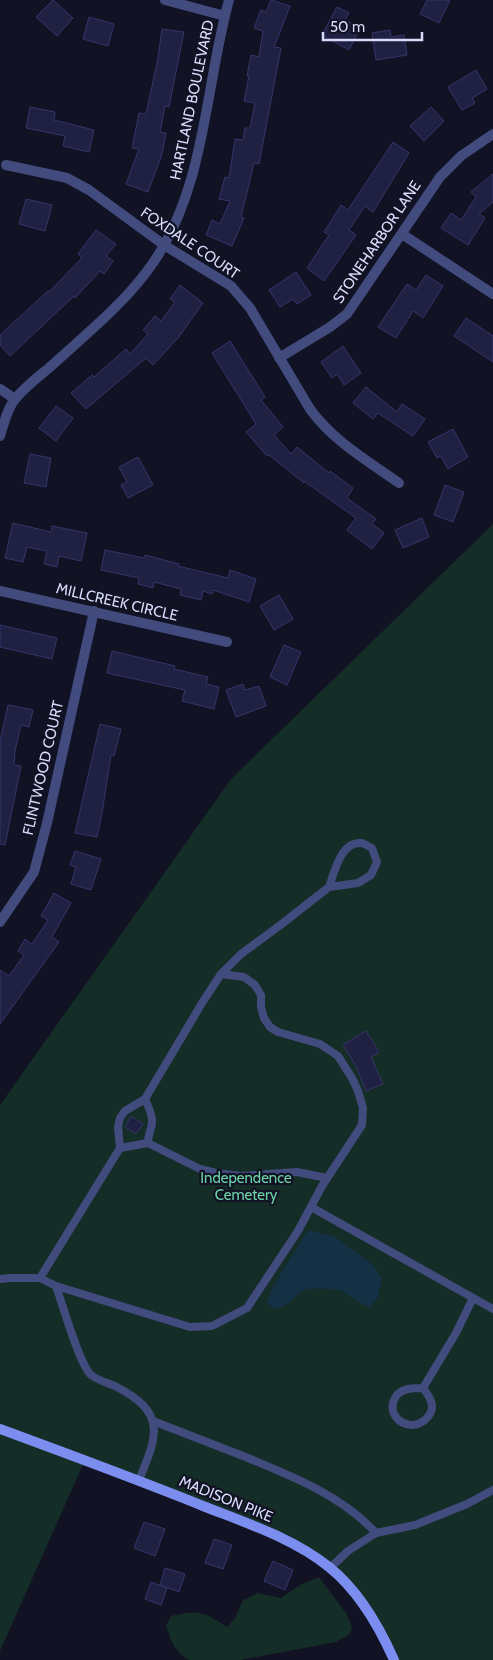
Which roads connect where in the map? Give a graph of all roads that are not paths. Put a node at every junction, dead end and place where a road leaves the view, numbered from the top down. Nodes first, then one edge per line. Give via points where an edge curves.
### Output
1 (165, 0) edge
2 (229, 0) edge
3 (225, 16) junction
4 (493, 134) edge
5 (6, 165) dead end
6 (402, 234) junction
7 (164, 245) junction
8 (493, 294) edge
9 (279, 358) junction
10 (0, 389) edge
11 (15, 399) junction
12 (0, 436) edge
13 (399, 483) dead end
14 (0, 591) edge
15 (94, 612) junction
16 (227, 642) dead end
17 (329, 886) junction
18 (0, 922) edge
19 (221, 974) junction
20 (145, 1099) junction
21 (148, 1143) junction
22 (120, 1148) junction
23 (328, 1178) junction
24 (311, 1208) junction
25 (40, 1278) junction
26 (0, 1279) edge
27 (56, 1286) junction
28 (473, 1298) junction
29 (493, 1309) edge
30 (423, 1388) junction
31 (153, 1421) junction
32 (0, 1429) edge
33 (139, 1480) junction
34 (493, 1490) edge
35 (376, 1533) junction
36 (330, 1568) junction
37 (394, 1660) edge

1 - 3 street
2 - 3 street, HARTLAND BOULEVARD
3 - 7 street, HARTLAND BOULEVARD via 193,175 184,204
4 - 6 street, STONEHARBOR LANE via 461,156 440,177
5 - 7 street, FOXDALE COURT via 67,178 89,190
6 - 8 street
6 - 9 street, STONEHARBOR LANE via 347,314 330,328
7 - 9 street, FOXDALE COURT via 231,286 250,308
7 - 11 street, HARTLAND BOULEVARD via 136,286 118,305
9 - 13 street, FOXDALE COURT via 320,423
10 - 11 street
11 - 12 street, HARTLAND BOULEVARD
14 - 15 street, MILLCREEK CIRCLE
15 - 16 street, MILLCREEK CIRCLE
15 - 18 street, FLINTWOOD COURT via 34,872
17 - 17 lane via 342,853 361,843 372,848 377,862 371,875 358,883
17 - 19 lane via 241,954
19 - 20 lane
19 - 23 lane via 244,977 255,985 270,1027 320,1044 338,1056 352,1078 363,1108 362,1125
20 - 21 lane via 152,1123
20 - 22 lane via 125,1111 120,1118
21 - 22 lane
21 - 23 lane via 200,1169 216,1173 241,1176 297,1172
22 - 25 lane
23 - 24 lane
24 - 27 lane via 247,1308 212,1326 190,1327
24 - 28 lane
25 - 26 lane
25 - 27 lane
27 - 31 lane via 82,1361 91,1375 147,1407
28 - 29 lane
28 - 30 lane
30 - 30 lane via 409,1388 397,1394 392,1404 394,1414 401,1421 412,1425 421,1423 428,1416 432,1406 430,1396
31 - 33 lane via 155,1436
31 - 35 lane via 274,1468 327,1494 362,1518
32 - 33 main road, MADISON PIKE
33 - 36 main road, MADISON PIKE via 258,1528
34 - 35 lane via 415,1525
35 - 36 lane via 348,1551
36 - 37 main road, MADISON PIKE via 348,1584 372,1616

